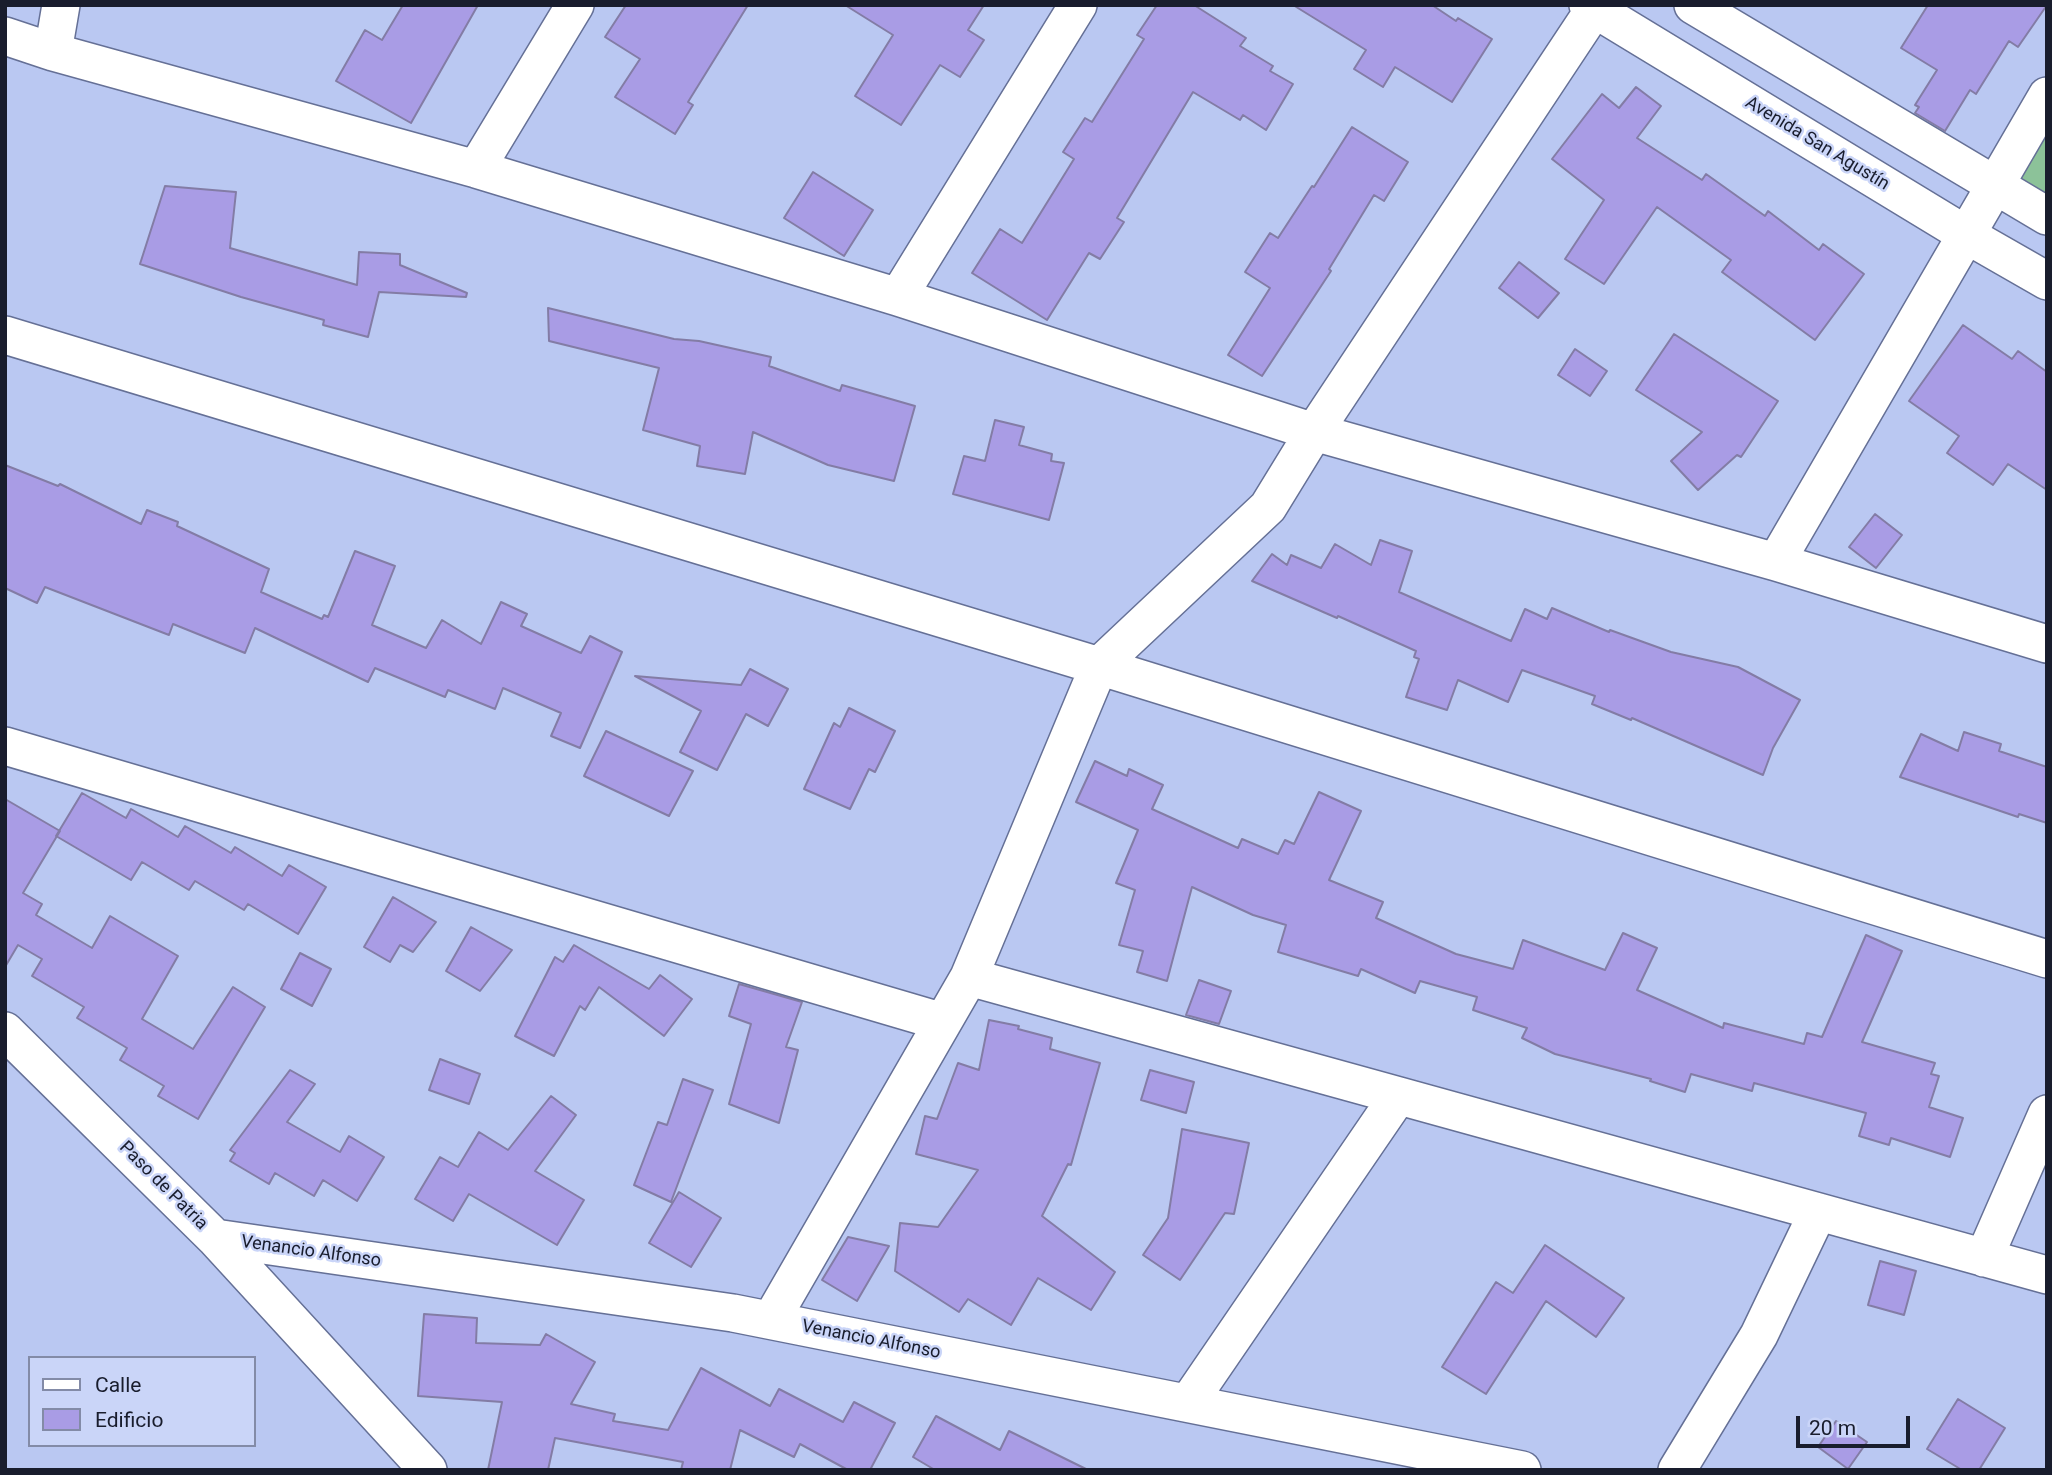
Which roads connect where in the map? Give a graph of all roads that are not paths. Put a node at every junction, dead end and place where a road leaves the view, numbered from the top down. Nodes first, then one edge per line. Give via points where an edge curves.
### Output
1 (61, 5) edge
2 (575, 5) edge
3 (1078, 5) edge
4 (1693, 5) edge
5 (1593, 6) edge
6 (5, 36) edge
7 (53, 52) junction
8 (2047, 96) edge
9 (476, 169) junction
10 (1993, 186) junction
11 (2047, 216) edge
12 (1965, 234) junction
13 (2047, 281) edge
14 (898, 297) junction
15 (5, 335) edge
16 (1314, 432) junction
17 (1776, 562) junction
18 (2047, 644) edge
19 (1099, 666) junction
20 (5, 746) edge
21 (2047, 959) edge
22 (970, 977) junction
23 (943, 1022) junction
24 (5, 1031) edge
25 (1398, 1096) junction
26 (2047, 1114) edge
27 (1818, 1212) junction
28 (215, 1238) junction
29 (1984, 1258) junction
30 (2047, 1275) edge
31 (771, 1320) junction
32 (1188, 1403) junction
33 (1458, 1464) edge
34 (428, 1470) edge
35 (1522, 1470) edge
36 (1677, 1470) edge

1 - 7 street
2 - 9 street
3 - 14 street
4 - 10 street
5 - 12 street, Avenida San Agustín
5 - 16 street
6 - 7 street
7 - 9 street
8 - 10 street
9 - 14 street
10 - 11 street
10 - 12 street
12 - 13 street, Avenida San Agustín
12 - 17 street
14 - 16 street
15 - 19 street
16 - 17 street
16 - 19 street via 1268,507
17 - 18 street
19 - 21 street
19 - 22 street
20 - 23 street
22 - 23 street
22 - 25 street
23 - 31 street
24 - 28 street, Paso de Patria
25 - 27 street
25 - 32 street
26 - 29 street
27 - 29 street
27 - 36 street via 1759,1335
28 - 31 street, Venancio Alfonso
28 - 34 street, Paso de Patria
29 - 30 street
31 - 32 street, Venancio Alfonso
32 - 33 street, Venancio Alfonso
33 - 35 street, Venancio Alfonso

